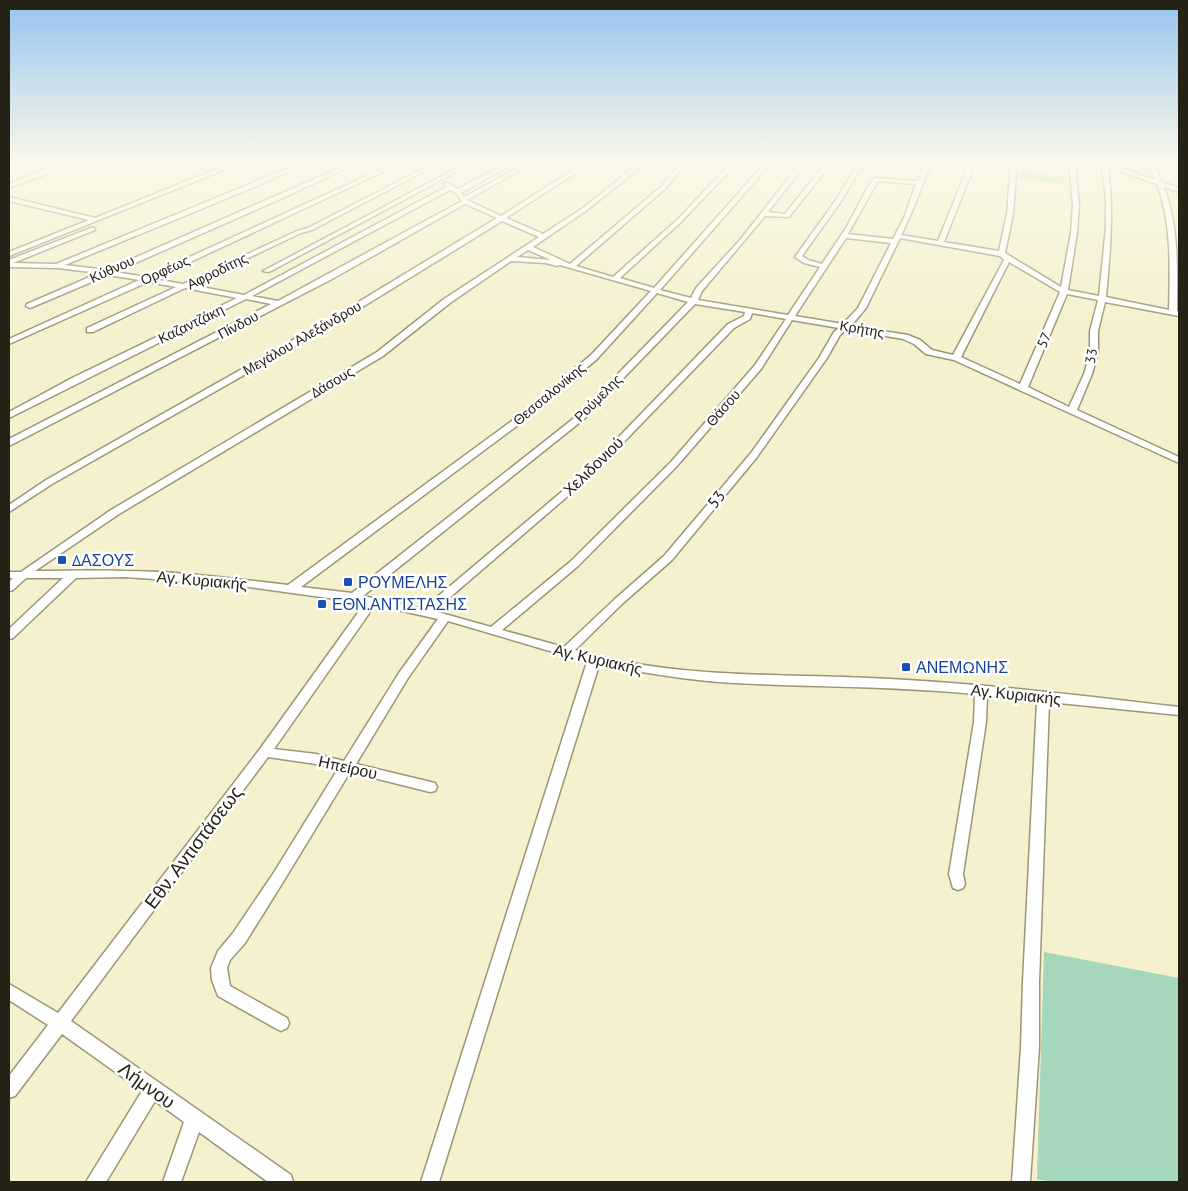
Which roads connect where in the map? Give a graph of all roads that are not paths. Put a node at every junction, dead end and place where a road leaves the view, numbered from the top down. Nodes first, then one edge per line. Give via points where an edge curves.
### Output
1 (83, 217) edge
2 (99, 217) edge
3 (178, 217) edge
4 (235, 217) edge
5 (285, 217) edge
6 (334, 217) edge
7 (370, 217) edge
8 (397, 217) edge
9 (437, 217) edge
10 (495, 217) edge
11 (504, 217) edge
12 (573, 217) edge
13 (630, 217) edge
14 (683, 217) edge
15 (720, 217) edge
16 (761, 217) edge
17 (829, 217) edge
18 (854, 217) edge
19 (907, 217) edge
20 (951, 217) edge
21 (1009, 217) edge
22 (1075, 217) edge
23 (1110, 217) edge
24 (1169, 217) edge
25 (93, 219) junction
26 (500, 219) junction
27 (93, 229) dead end
28 (844, 236) junction
29 (544, 237) junction
30 (896, 238) junction
31 (940, 244) junction
32 (527, 247) junction
33 (9, 248) edge
34 (19, 250) junction
35 (9, 254) edge
36 (1004, 255) junction
37 (1176, 256) edge
38 (509, 260) junction
39 (9, 264) edge
40 (58, 266) junction
41 (824, 266) junction
42 (571, 267) junction
43 (267, 271) dead end
44 (105, 272) junction
45 (147, 278) junction
46 (616, 278) junction
47 (186, 286) junction
48 (655, 291) junction
49 (1064, 291) junction
50 (245, 297) junction
51 (1102, 300) junction
52 (694, 301) junction
53 (278, 303) junction
54 (30, 306) dead end
55 (750, 310) junction
56 (1176, 314) edge
57 (792, 318) junction
58 (844, 326) junction
59 (90, 330) dead end
60 (9, 342) edge
61 (956, 358) junction
62 (1023, 388) junction
63 (1072, 411) junction
64 (9, 415) edge
65 (9, 443) edge
66 (1179, 460) edge
67 (9, 509) edge
68 (75, 573) junction
69 (9, 575) edge
70 (23, 575) junction
71 (9, 588) edge
72 (292, 588) junction
73 (354, 597) junction
74 (372, 601) junction
75 (426, 612) junction
76 (445, 616) junction
77 (494, 630) junction
78 (9, 635) edge
79 (566, 652) junction
80 (594, 660) junction
81 (981, 690) junction
82 (1043, 698) junction
83 (1179, 711) edge
84 (265, 752) junction
85 (347, 767) junction
86 (430, 786) dead end
87 (958, 884) dead end
88 (9, 991) edge
89 (60, 1023) junction
90 (281, 1023) dead end
91 (9, 1090) edge
92 (154, 1090) junction
93 (194, 1119) junction
94 (95, 1182) edge
95 (172, 1182) edge
96 (284, 1182) edge
97 (430, 1182) edge
98 (1021, 1182) edge

1 - 25 street
2 - 25 street
3 - 40 street
4 - 44 street, Κύθνου
5 - 45 street, Ορφέως
6 - 47 street, Αφροδίτης
7 - 43 street
8 - 50 street, Καζαντζάκη
9 - 53 street, Πίνδου
10 - 26 street
11 - 26 street, Μεγάλου Αλεξάνδρου
12 - 29 street, Δάσους
13 - 42 street
14 - 46 street
15 - 48 street, Θεσσαλονίκης
16 - 52 street, Ρούμελης via 699,290
17 - 41 street via 798,257
18 - 28 street, Θάσου
19 - 30 street, 53
20 - 31 street
21 - 36 street via 1003,242
22 - 49 street, 57
23 - 51 street, 33
24 - 37 street
25 - 34 street
26 - 29 street
26 - 67 street, Μεγάλου Αλεξάνδρου via 340,317 49,482
27 - 39 street
28 - 30 street
28 - 41 street, Θάσου
29 - 32 street, Δάσους
30 - 31 street
30 - 58 street, 53 via 862,308
31 - 36 street
32 - 38 street, Δάσους
32 - 42 street, Κρήτης
33 - 34 street
34 - 35 street
36 - 49 street
36 - 61 street via 1007,260 1000,276
37 - 56 street
38 - 42 street via 546,261
38 - 70 street, Δάσους via 447,302 380,354 115,512
39 - 40 street
40 - 44 street
41 - 57 street, Θάσου
42 - 46 street, Κρήτης
44 - 45 street
44 - 54 street, Κύθνου
45 - 47 street
45 - 60 street, Ορφέως
46 - 48 street, Κρήτης
47 - 50 street
47 - 59 street, Αφροδίτης
48 - 52 street, Κρήτης
48 - 72 street, Θεσσαλονίκης via 594,357 523,417
49 - 51 street
49 - 62 street, 57
50 - 53 street
50 - 64 street, Καζαντζάκη
51 - 56 street
51 - 63 street, 33 via 1094,331 1094,353
52 - 55 street, Κρήτης
52 - 73 street, Ρούμελης via 581,417
53 - 65 street, Πίνδου
55 - 57 street, Κρήτης
55 - 75 street, Χελιδονιού via 747,317 730,326 587,475
57 - 58 street, Κρήτης
57 - 77 street, Θάσου via 758,367 674,464 574,564
58 - 61 street, Κρήτης via 905,337 929,352
58 - 79 street, 53 via 776,426 668,558
61 - 62 street, Κρήτης
62 - 63 street, Κρήτης
63 - 66 street, Κρήτης
68 - 70 street, Αγ. Κυριακής
68 - 72 street, Αγ. Κυριακής via 126,574
68 - 78 street
69 - 70 street, Αγ. Κυριακής
70 - 71 street, Δάσους
72 - 73 street, Αγ. Κυριακής
73 - 74 street, Αγ. Κυριακής
74 - 75 street, Αγ. Κυριακής
74 - 84 street, Εθν. Αντιστάσεως
75 - 76 street, Αγ. Κυριακής
76 - 77 street, Αγ. Κυριακής
76 - 85 street
77 - 79 street, Αγ. Κυριακής
79 - 80 street, Αγ. Κυριακής
80 - 81 street, Αγ. Κυριακής via 646,670 734,678 889,683
80 - 97 street
81 - 82 street, Αγ. Κυριακής
81 - 87 street via 980,722 956,874
82 - 83 street, Αγ. Κυριακής
82 - 98 street via 1030,1048
84 - 85 street, Ηπείρου
84 - 89 street, Εθν. Αντιστάσεως
85 - 86 street, Ηπείρου
85 - 90 street via 219,968 224,991
88 - 89 street, Λήμνου
89 - 91 street, Εθν. Αντιστάσεως
89 - 92 street, Λήμνου
92 - 93 street, Λήμνου
92 - 94 street
93 - 95 street
93 - 96 street, Λήμνου

